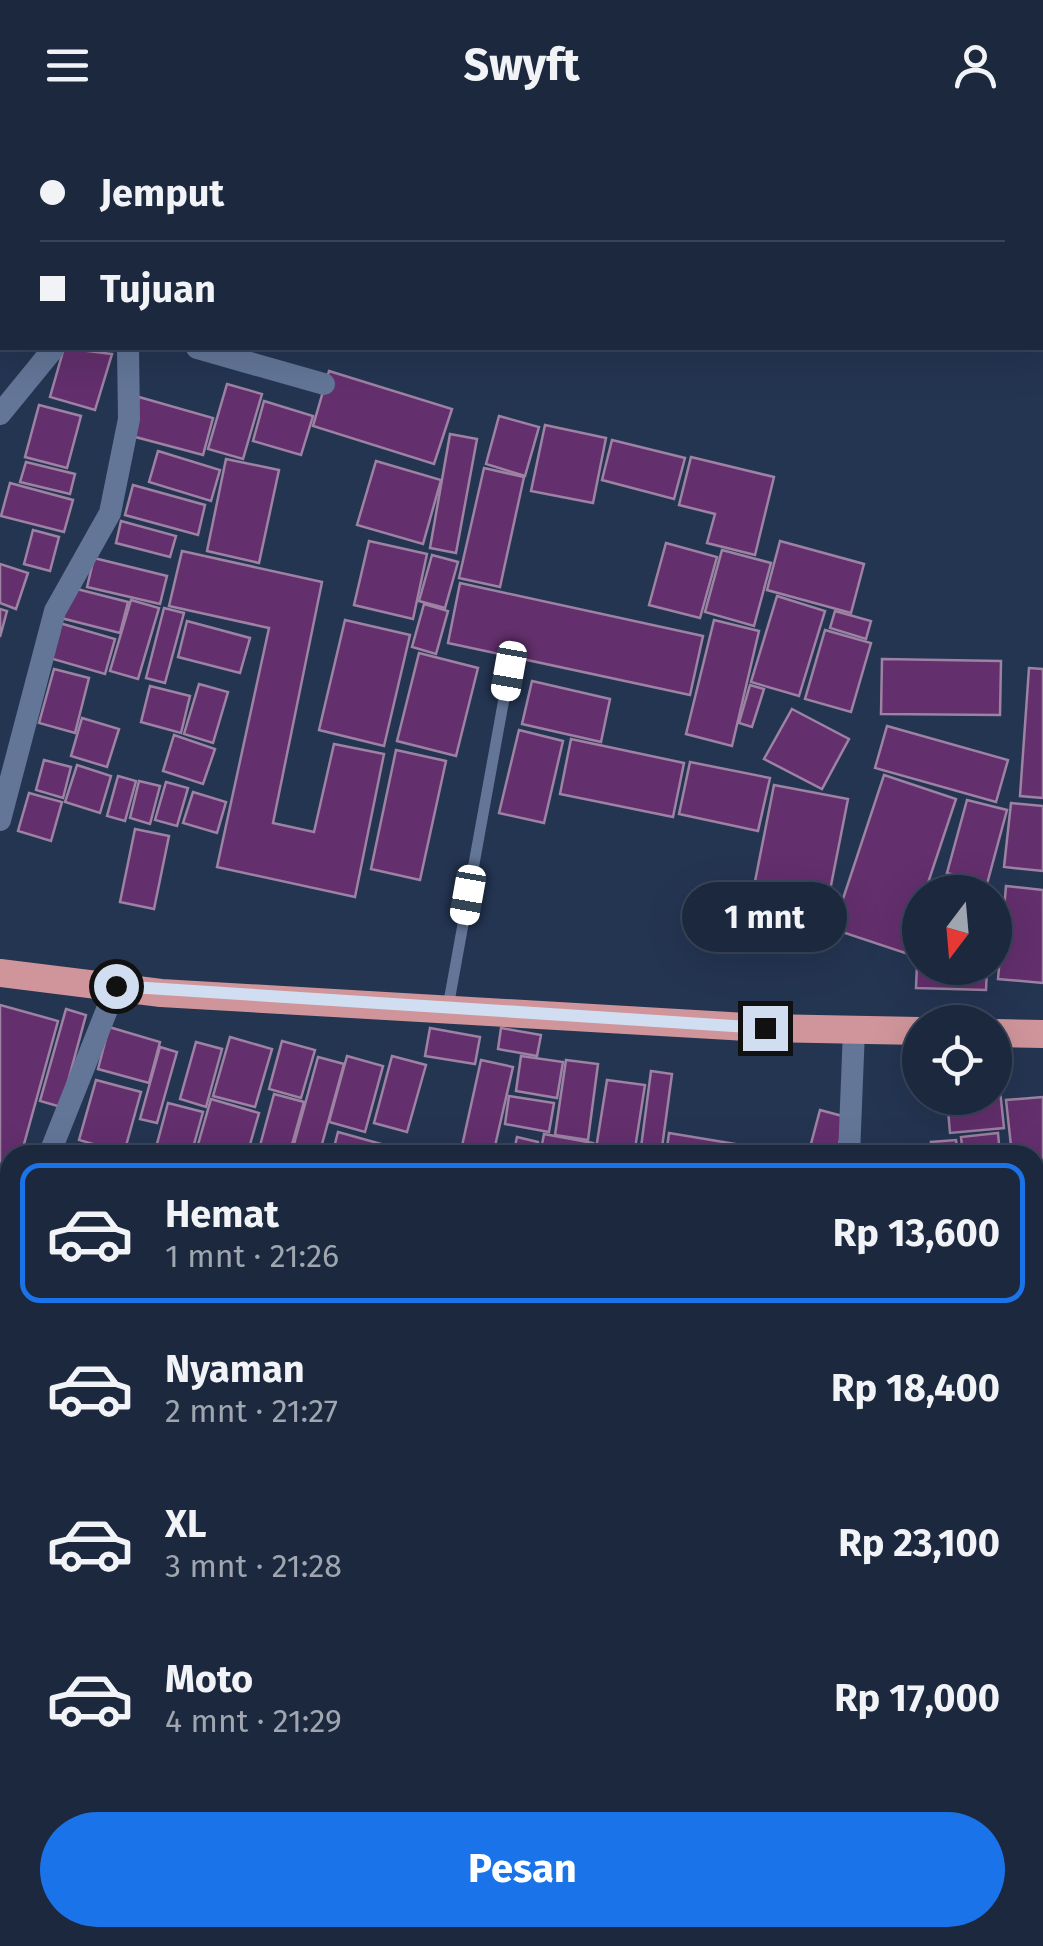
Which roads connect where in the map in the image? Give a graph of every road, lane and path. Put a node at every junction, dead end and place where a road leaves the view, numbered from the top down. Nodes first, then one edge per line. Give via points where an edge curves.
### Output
1 (52, 350) edge
2 (128, 350) edge
3 (203, 350) edge
4 (324, 384) dead end
5 (0, 414) edge
6 (509, 671) dead end
7 (0, 820) edge
8 (0, 973) edge
9 (116, 986) junction
10 (448, 1007) junction
11 (854, 1030) junction
12 (902, 1031) edge
13 (1012, 1033) edge
14 (1043, 1034) edge
15 (53, 1145) edge
16 (849, 1145) edge

1 - 5 street
2 - 7 street via 129,419 110,513 55,610
3 - 4 street
6 - 10 lane
8 - 9 highway
9 - 10 highway
9 - 15 street
10 - 11 highway
11 - 12 highway
11 - 16 street
13 - 14 highway

